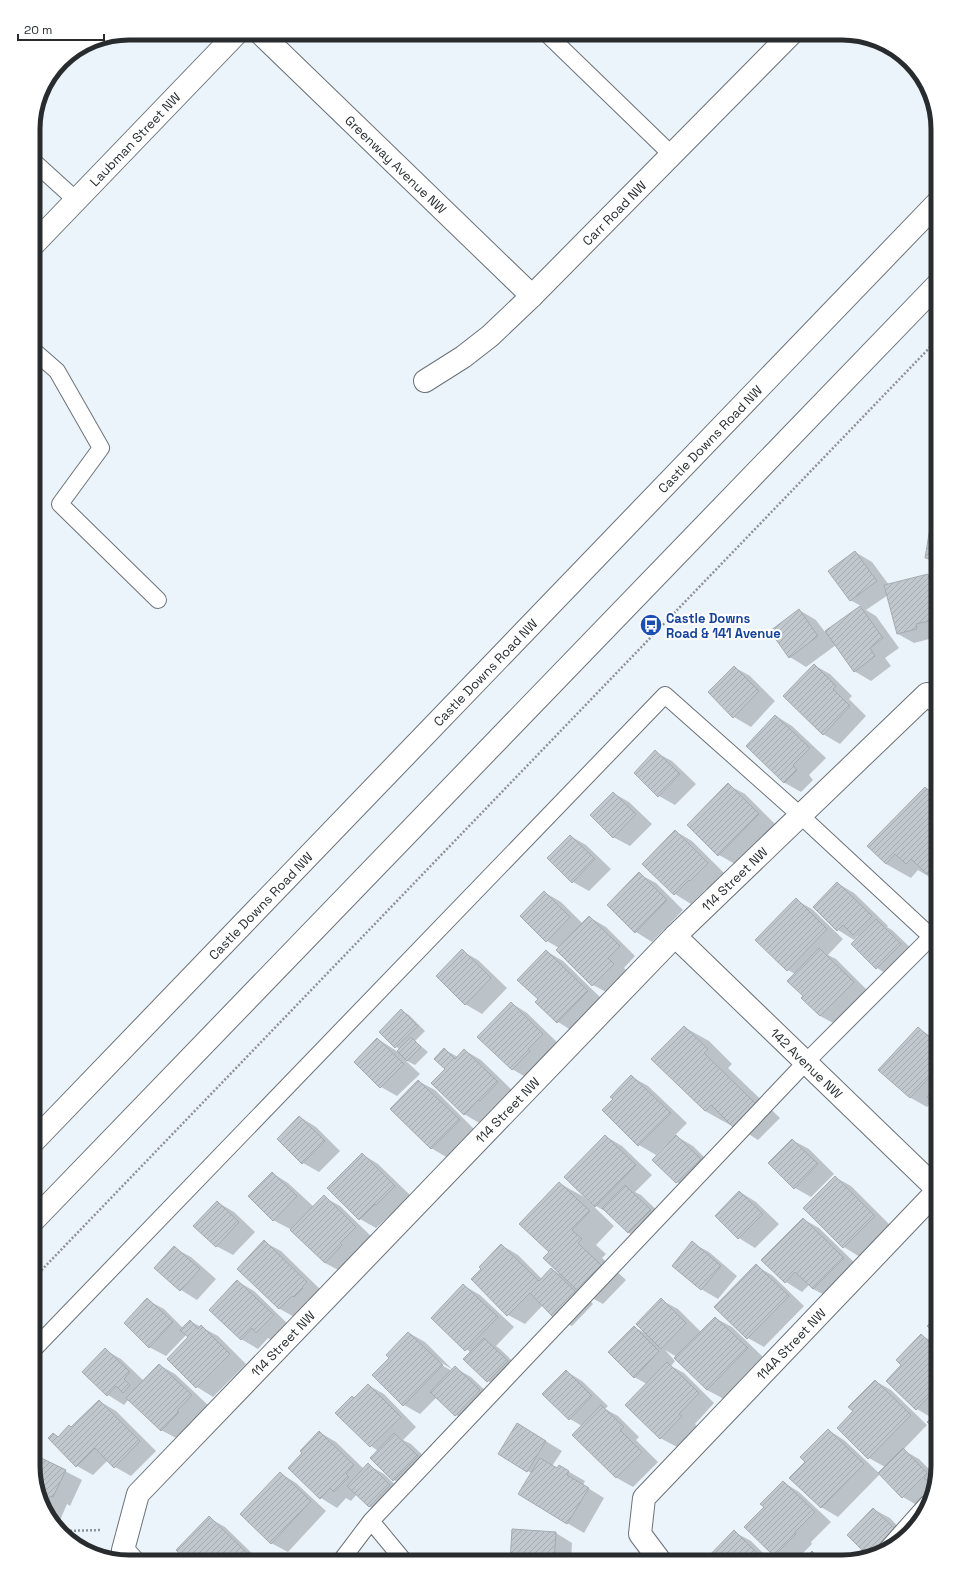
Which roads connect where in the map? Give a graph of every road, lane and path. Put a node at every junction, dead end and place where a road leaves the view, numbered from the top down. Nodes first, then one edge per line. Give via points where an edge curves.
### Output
1 (230, 40) edge
2 (267, 40) edge
3 (553, 40) edge
4 (785, 40) edge
5 (672, 155) junction
6 (40, 167) edge
7 (76, 200) junction
8 (931, 209) edge
9 (40, 238) edge
10 (931, 291) edge
11 (532, 296) junction
12 (931, 346) edge
13 (40, 356) edge
14 (425, 381) dead end
15 (158, 600) dead end
16 (931, 699) edge
17 (800, 815) junction
18 (675, 936) junction
19 (931, 936) edge
20 (931, 944) edge
21 (806, 1062) junction
22 (40, 1135) edge
23 (931, 1183) edge
24 (931, 1197) edge
25 (40, 1214) edge
26 (40, 1272) edge
27 (40, 1343) edge
28 (914, 1518) edge
29 (371, 1521) junction
30 (70, 1533) edge
31 (900, 1533) edge
32 (128, 1547) edge
33 (345, 1555) edge
34 (399, 1555) edge
35 (656, 1555) edge

1 - 7 street, Laubman Street NW
2 - 11 street, Greenway Avenue NW
3 - 5 lane
4 - 5 street, Carr Road NW
5 - 11 street, Carr Road NW
6 - 7 lane
7 - 9 street, Laubman Street NW
8 - 22 street, Castle Downs Road NW
10 - 25 street
11 - 14 street, Carr Road NW via 490,336
12 - 26 path
13 - 15 lane via 57,371 101,448 60,504
16 - 17 street, 114 Street NW
17 - 18 street, 114 Street NW
17 - 19 lane
17 - 27 lane via 665,695
18 - 21 street, 142 Avenue NW
18 - 32 street, 114 Street NW via 138,1494
20 - 21 lane
21 - 23 street, 142 Avenue NW
21 - 29 lane
24 - 35 street, 114A Street NW via 644,1498 640,1534
28 - 31 lane
29 - 33 lane
29 - 34 lane
30 - 32 path

